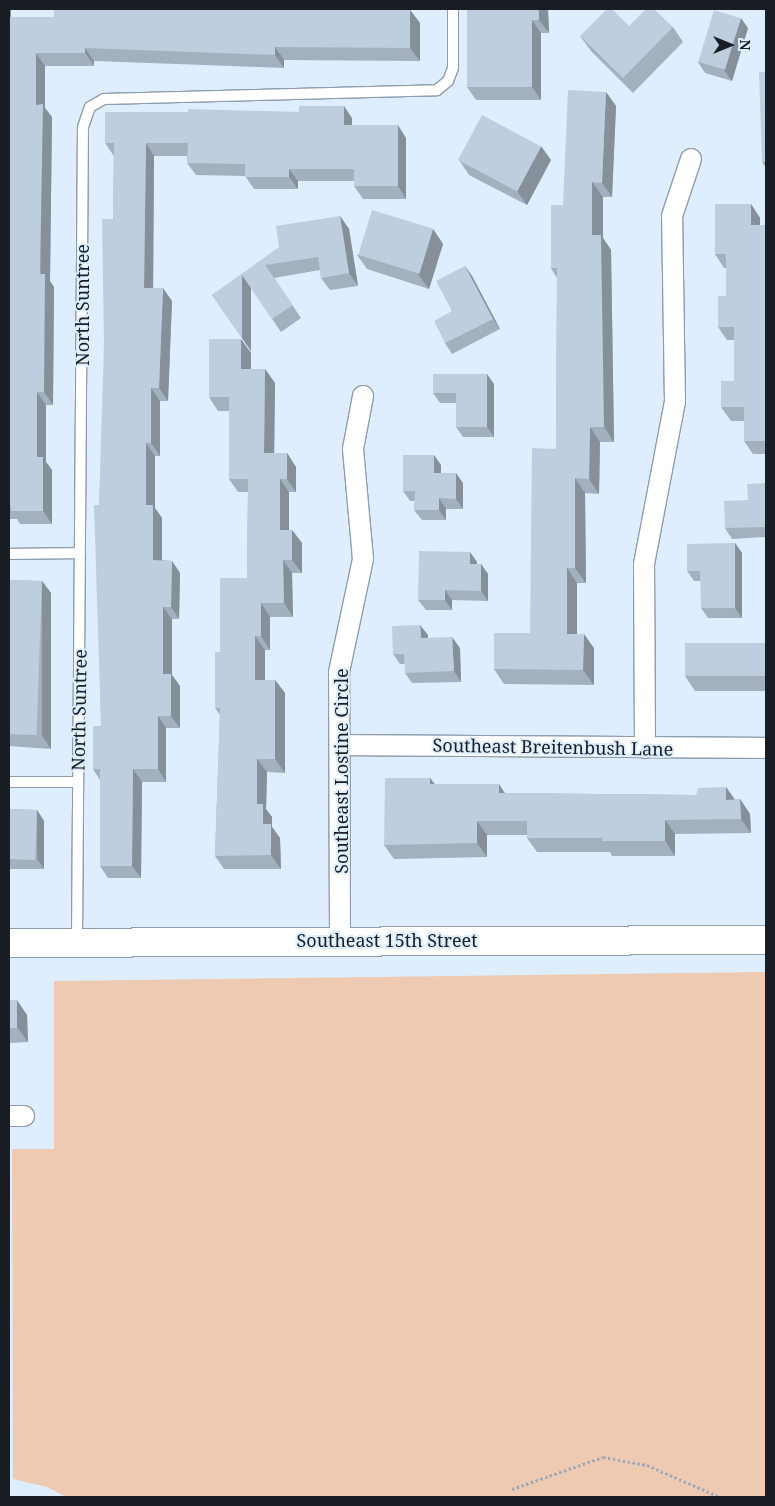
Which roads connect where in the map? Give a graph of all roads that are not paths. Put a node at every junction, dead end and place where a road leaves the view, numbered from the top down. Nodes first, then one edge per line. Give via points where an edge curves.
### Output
1 (453, 9) edge
2 (691, 159) dead end
3 (364, 396) dead end
4 (80, 553) junction
5 (9, 554) edge
6 (341, 745) junction
7 (646, 748) junction
8 (766, 748) edge
9 (9, 782) edge
10 (78, 782) junction
11 (340, 939) junction
12 (766, 940) edge
13 (9, 942) edge
14 (77, 942) junction

1 - 4 lane, North Suntree via 453,68 448,82 437,90 104,99 90,107 84,127
2 - 7 street via 672,216 675,402 644,564
3 - 6 street, Southeast Lostine Circle via 353,449 364,559 339,672
4 - 5 lane
4 - 10 lane, North Suntree
6 - 7 street, Southeast Breitenbush Lane
6 - 11 street, Southeast Lostine Circle
7 - 8 street, Southeast Breitenbush Lane
9 - 10 lane
10 - 14 lane, North Suntree
11 - 12 main road, Southeast 15th Street
11 - 14 main road, Southeast 15th Street
13 - 14 main road, Southeast 15th Street

